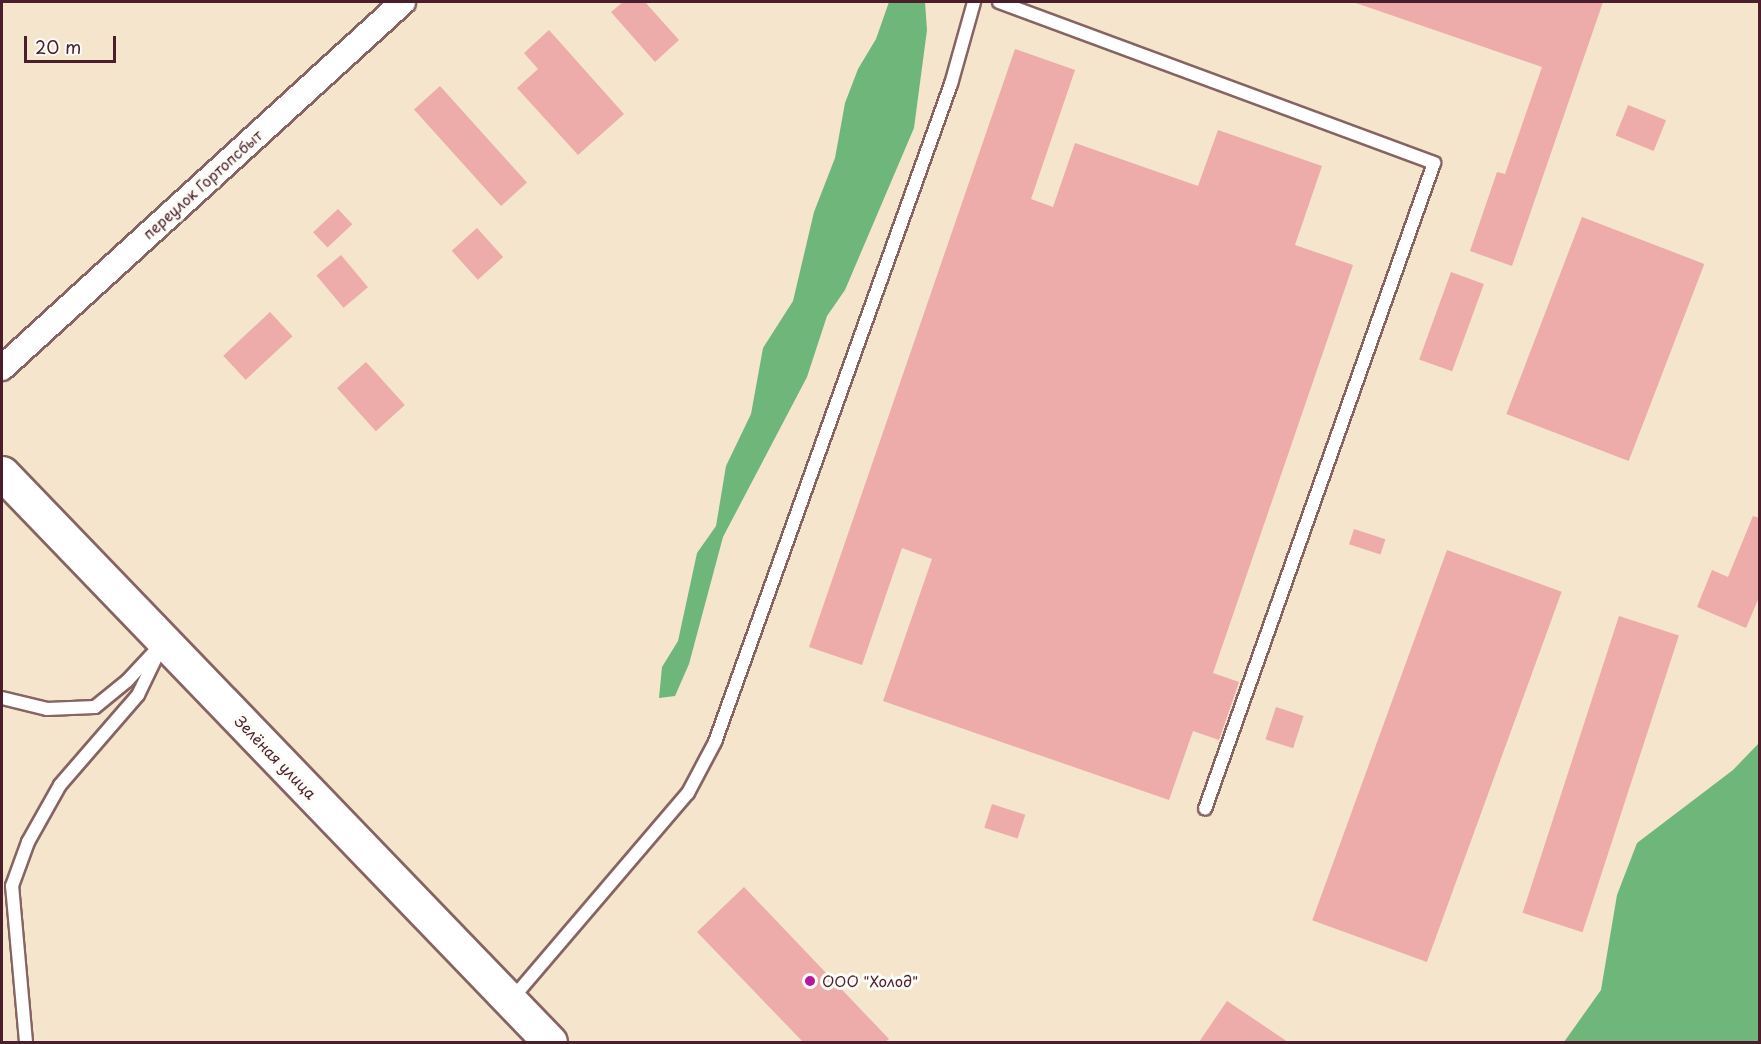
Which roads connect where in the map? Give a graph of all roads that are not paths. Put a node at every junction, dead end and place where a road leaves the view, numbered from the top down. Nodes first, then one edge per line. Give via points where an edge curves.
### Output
1 (404, 2) edge
2 (974, 2) edge
3 (999, 2) edge
4 (2, 368) edge
5 (2, 473) edge
6 (164, 642) junction
7 (2, 698) edge
8 (1205, 809) dead end
9 (511, 1000) junction
10 (26, 1042) edge
11 (550, 1042) edge

1 - 4 street, переулок Гортопсбыт
2 - 9 lane via 936,128 715,742 688,793
3 - 8 lane via 1434,163
5 - 6 street, Зелёная улица
6 - 7 lane via 128,681 95,707 47,709
6 - 9 street, Зелёная улица
6 - 10 lane via 138,695 60,785 28,842 12,886
9 - 11 street, Зелёная улица

